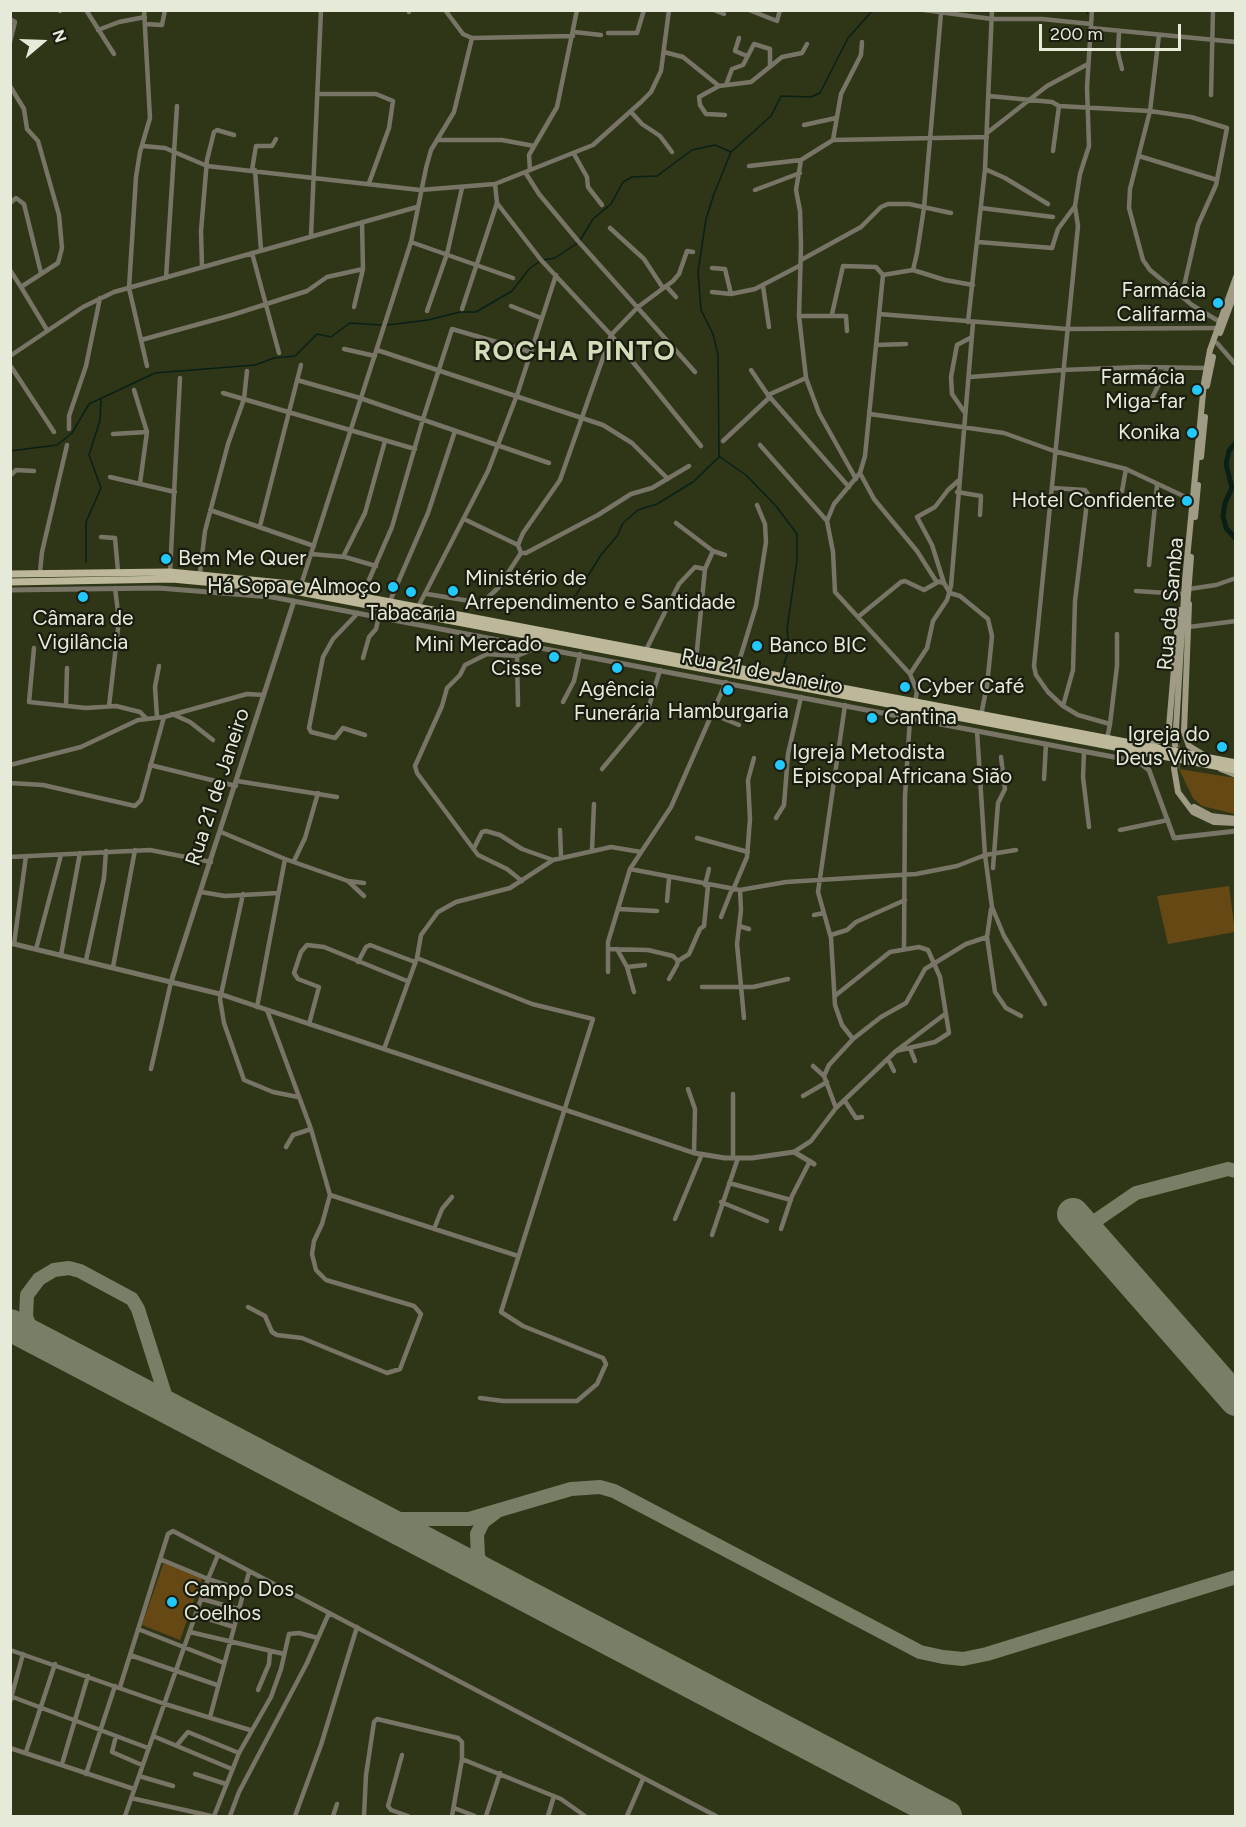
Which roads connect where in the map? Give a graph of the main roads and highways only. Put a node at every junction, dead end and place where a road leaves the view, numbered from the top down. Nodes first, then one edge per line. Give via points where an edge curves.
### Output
1 (1236, 277) edge
2 (1236, 290) edge
3 (10, 574) edge
4 (1187, 579) junction
5 (10, 582) edge
6 (1176, 745) tunnel mouth
7 (1145, 746) junction
8 (1169, 754) junction
9 (1182, 756) junction
10 (1219, 760) junction
11 (1236, 764) edge
12 (1209, 765) junction
13 (1176, 768) tunnel mouth
14 (1236, 770) edge
15 (1236, 775) edge
16 (1236, 821) edge

1 - 4 main road, Rua da Samba via 1206,368
2 - 4 main road, Rua da Samba via 1217,343 1207,389
3 - 7 main road, Rua 21 de Janeiro via 200,573 301,585
4 - 6 main road, Rua da Samba
4 - 7 main road via 1176,624 1169,727 1161,740
4 - 10 main road via 1190,589 1185,738 1193,750
5 - 8 main road, Rua 21 de Janeiro via 172,579 289,590
7 - 8 main road, Rua 21 de Janeiro
8 - 9 main road, Rua 21 de Janeiro
9 - 10 main road
9 - 12 main road, Rua 21 de Janeiro
10 - 11 main road
12 - 14 main road, Rua 21 de Janeiro
12 - 15 main road
13 - 16 main road via 1181,791 1194,808

